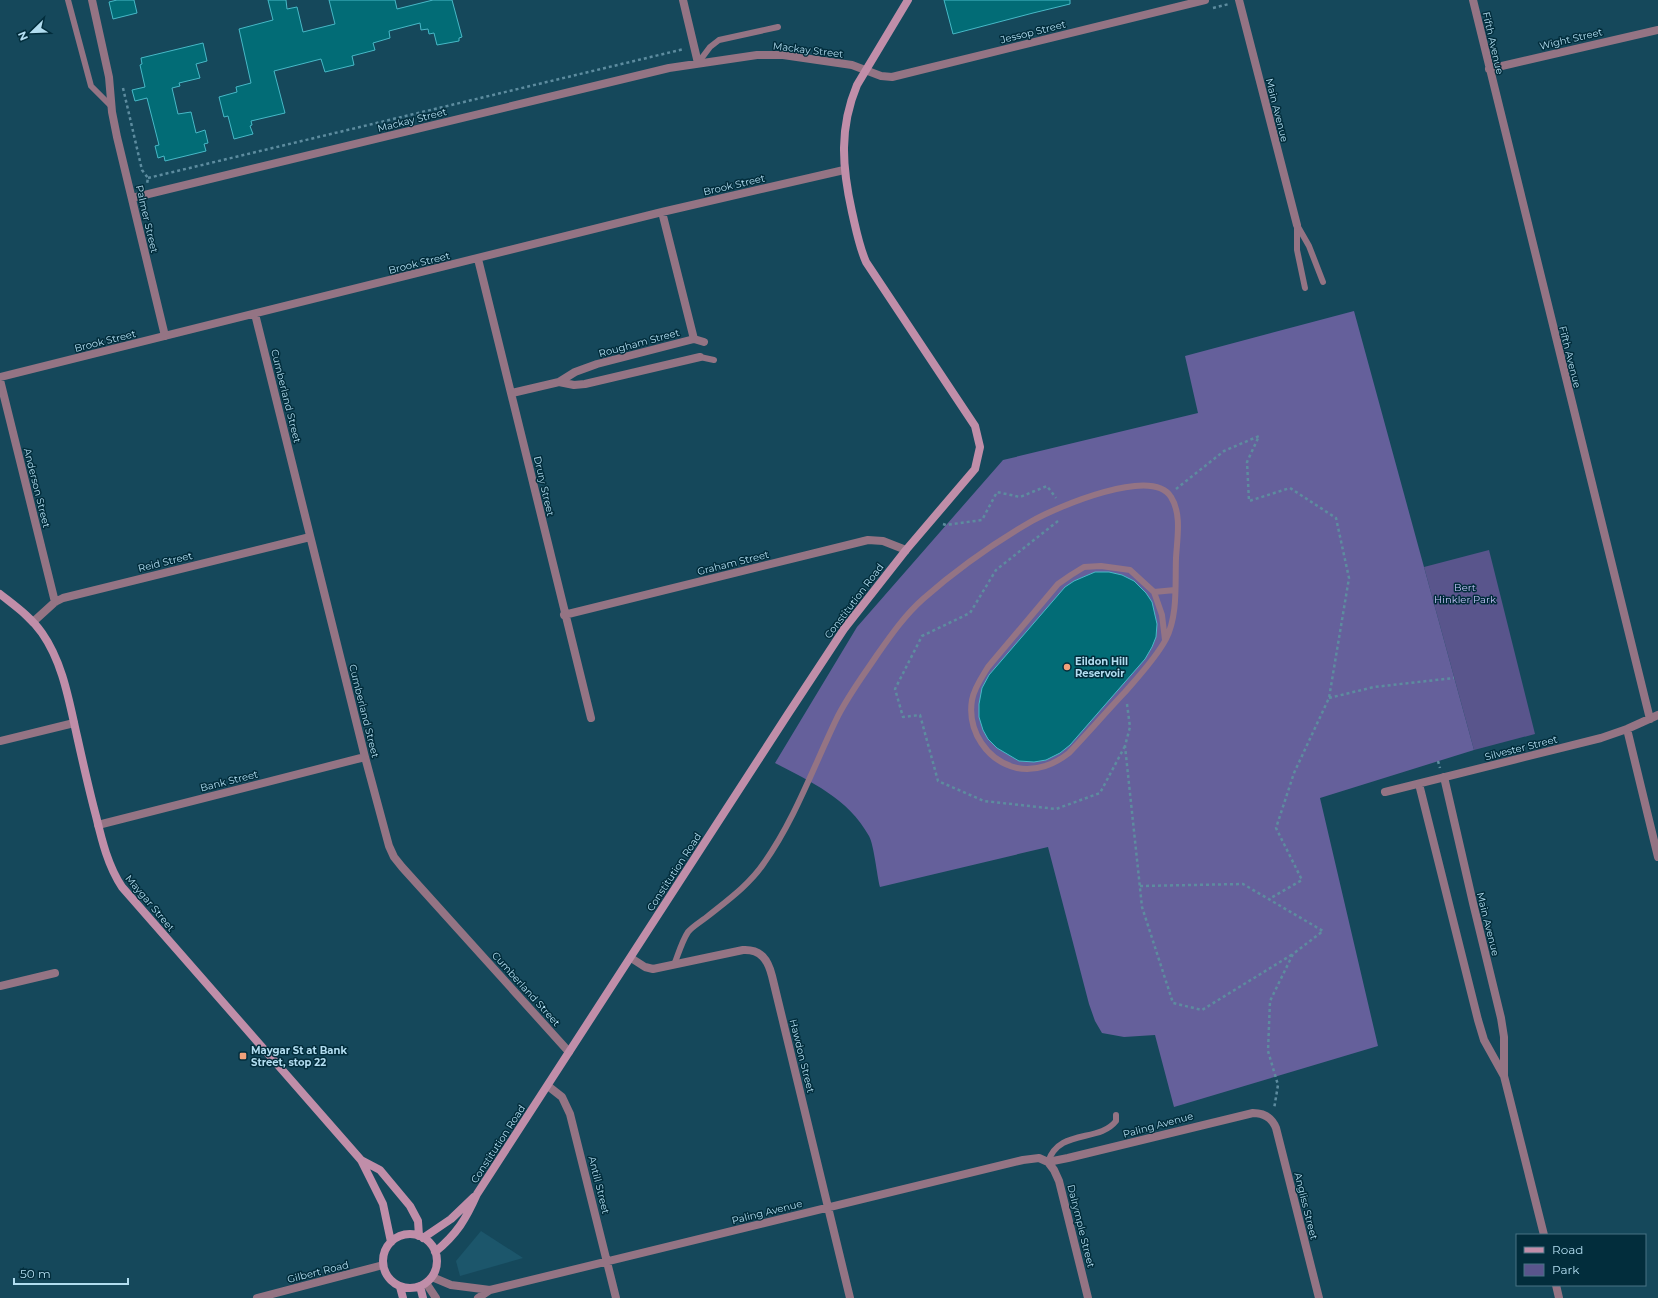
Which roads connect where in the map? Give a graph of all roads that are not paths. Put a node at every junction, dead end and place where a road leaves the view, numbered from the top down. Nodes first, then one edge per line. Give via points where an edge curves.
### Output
1 (68, 0) edge
2 (92, 0) edge
3 (683, 0) edge
4 (908, 0) edge
5 (1205, 0) edge
6 (1239, 0) edge
7 (1473, 0) edge
8 (778, 27) dead end
9 (1658, 30) edge
10 (698, 63) junction
11 (1489, 69) junction
12 (866, 70) junction
13 (112, 107) junction
14 (844, 170) junction
15 (132, 198) junction
16 (662, 212) junction
17 (1297, 225) junction
18 (478, 259) junction
19 (1323, 282) dead end
20 (1305, 288) dead end
21 (255, 314) junction
22 (165, 336) junction
23 (694, 339) junction
24 (704, 342) dead end
25 (700, 357) joint
26 (714, 360) dead end
27 (0, 378) edge
28 (559, 382) junction
29 (512, 394) junction
30 (310, 537) junction
31 (906, 550) junction
32 (1175, 590) junction
33 (1154, 592) junction
34 (0, 594) edge
35 (55, 602) junction
36 (564, 615) junction
37 (33, 622) junction
38 (1165, 640) junction
39 (1658, 715) edge
40 (591, 718) dead end
41 (1650, 719) junction
42 (74, 723) junction
43 (1627, 729) junction
44 (0, 741) edge
45 (365, 757) junction
46 (1444, 777) junction
47 (1419, 784) junction
48 (1386, 792) dead end
49 (98, 825) junction
50 (1658, 858) edge
51 (631, 958) junction
52 (674, 965) junction
53 (55, 973) dead end
54 (0, 986) edge
55 (569, 1052) junction
56 (1504, 1076) junction
57 (548, 1086) junction
58 (1116, 1115) dead end
59 (1272, 1120) joint
60 (362, 1160) junction
61 (1048, 1162) junction
62 (477, 1194) junction
63 (828, 1208) junction
64 (1544, 1234) edge
65 (421, 1237) junction
66 (391, 1242) junction
67 (435, 1252) junction
68 (607, 1262) junction
69 (383, 1265) junction
70 (426, 1282) junction
71 (1556, 1286) edge
72 (400, 1287) junction
73 (490, 1290) junction
74 (257, 1298) edge
75 (403, 1298) edge
76 (423, 1298) edge
77 (436, 1298) edge
78 (478, 1298) edge
79 (616, 1298) edge
80 (850, 1298) edge
81 (1088, 1298) edge
82 (1319, 1298) edge
83 (1559, 1298) edge

1 - 13 lane via 91,86
2 - 13 street, Palmer Street via 109,77
3 - 10 street
4 - 12 street, Constitution Road
5 - 12 street, Jessop Street via 892,77
6 - 17 street, Main Avenue
7 - 11 street, Fifth Avenue
8 - 10 lane, Mackay Street via 719,40
9 - 11 street, Wight Street
10 - 12 street, Mackay Street via 757,55 783,55 846,64
10 - 15 street, Mackay Street
11 - 41 street, Fifth Avenue
12 - 14 street, Constitution Road via 849,108 844,137
13 - 15 street, Palmer Street
14 - 16 street, Brook Street
14 - 31 street, Constitution Road via 857,234 866,262 975,426 980,440 980,453 975,469
15 - 22 street, Palmer Street
16 - 18 street, Brook Street
16 - 23 street, Rougham Street
17 - 19 lane, Main Avenue via 1309,246
17 - 20 lane, Main Avenue via 1297,250
18 - 21 street, Brook Street
18 - 29 street, Drury Street
21 - 22 street, Brook Street
21 - 30 street, Cumberland Street
22 - 27 street, Brook Street
23 - 24 street
23 - 28 street, Rougham Street via 584,368
25 - 26 lane, Rougham Street
25 - 28 street, Rougham Street via 585,384
27 - 35 street, Anderson Street
28 - 29 street, Rougham Street
29 - 36 street, Drury Street
30 - 35 street, Reid Street
30 - 45 street, Cumberland Street
31 - 36 street, Graham Street via 883,541 868,540
31 - 51 street, Constitution Road via 844,629
32 - 33 lane
32 - 38 lane via 1172,623
32 - 52 lane via 1176,507 1169,494 1150,485 1117,489 1062,507 1003,539 961,569 922,600 896,628 837,718 785,829 764,865 749,882 690,931
33 - 38 lane via 1162,615
33 - 38 lane via 1130,570 1101,566 1084,567 1070,574 1053,590 988,667 979,682 972,700 972,715 980,742 1003,763 1018,768 1047,766 1060,760 1137,679
34 - 37 street, Maygar Street
35 - 37 street, Reid Street
36 - 40 street, Drury Street
37 - 42 street, Maygar Street via 51,647 59,665
39 - 41 street, Silvester Street
41 - 43 street, Silvester Street
42 - 44 street
42 - 49 street, Maygar Street
43 - 46 street, Silvester Street via 1601,738
43 - 50 street
45 - 49 street, Bank Street
45 - 55 street, Cumberland Street via 385,834 394,857
46 - 47 street, Silvester Street
46 - 56 street, Main Avenue via 1501,1018 1504,1037
47 - 48 street, Silvester Street
47 - 56 street, Main Avenue via 1478,1020 1484,1040
49 - 60 street, Maygar Street via 109,864 122,887
51 - 52 street, Hawdon Street via 651,969
51 - 55 street, Constitution Road
52 - 63 street, Hawdon Street via 749,949 761,954 768,962
53 - 54 street
55 - 57 street, Constitution Road
56 - 64 street, Main Avenue
57 - 62 street, Constitution Road
57 - 68 street, Antill Street via 562,1097 570,1114
58 - 61 lane, Paling Avenue via 1116,1121 1108,1128 1060,1144
59 - 61 street, Paling Avenue via 1261,1114 1247,1113
59 - 82 street, Angliss Street via 1278,1134
60 - 65 street, Maygar Street via 380,1170 407,1201 418,1221
60 - 66 street, Maygar Street via 383,1204
61 - 63 street, Paling Avenue via 1039,1158 1023,1160
61 - 81 street, Dalrymple Street via 1059,1181
62 - 65 street, Constitution Road via 450,1219
62 - 67 street, Constitution Road via 463,1223
63 - 68 street, Paling Avenue
63 - 80 street, Hawdon Street
65 - 66 street via 404,1235
65 - 67 street
66 - 69 street via 383,1257
67 - 70 street via 436,1269
68 - 73 street, Paling Avenue
68 - 79 street, Antill Street
69 - 72 street via 389,1278
69 - 74 street, Gilbert Road
70 - 72 street via 407,1288
70 - 73 street, Paling Avenue
70 - 76 street
70 - 77 street
71 - 83 street
72 - 75 street
73 - 78 street, Paling Avenue

